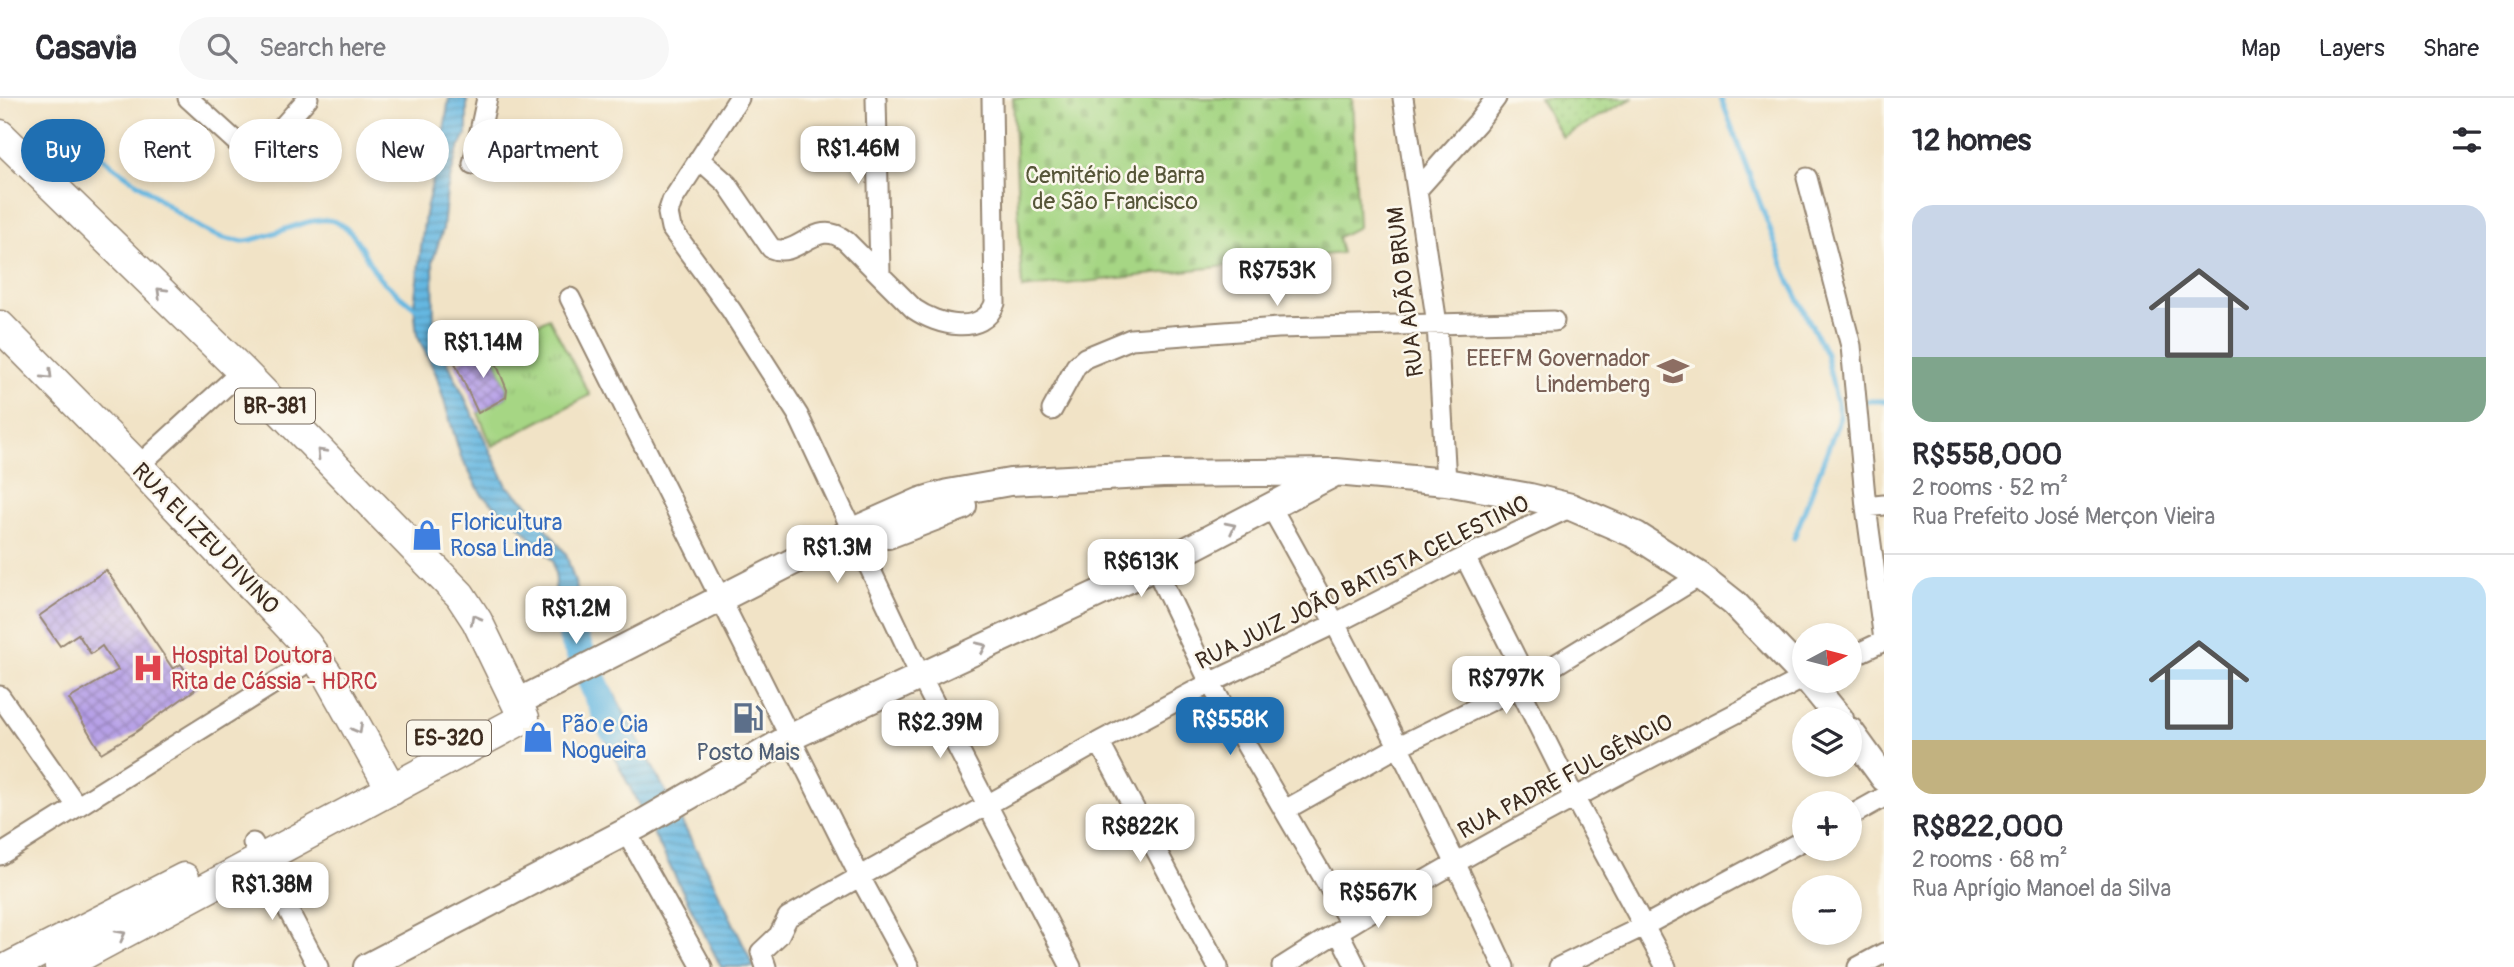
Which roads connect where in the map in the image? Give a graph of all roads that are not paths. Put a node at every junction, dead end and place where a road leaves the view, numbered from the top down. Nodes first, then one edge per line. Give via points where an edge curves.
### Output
1 (188, 98) edge
2 (308, 98) edge
3 (487, 98) edge
4 (739, 98) edge
5 (876, 98) edge
6 (992, 98) edge
7 (1403, 98) edge
8 (1496, 98) edge
9 (483, 119) edge
10 (0, 135) edge
11 (699, 159) junction
12 (1807, 178) dead end
13 (1418, 189) junction
14 (880, 273) junction
15 (570, 298) dead end
16 (1554, 321) dead end
17 (1437, 324) junction
18 (0, 326) edge
19 (242, 371) junction
20 (1052, 410) dead end
21 (138, 466) junction
22 (1336, 472) junction
23 (1446, 482) junction
24 (1875, 506) edge
25 (1271, 507) junction
26 (1571, 507) junction
27 (856, 539) junction
28 (1465, 557) junction
29 (1155, 567) junction
30 (1700, 576) junction
31 (725, 607) junction
32 (1336, 623) junction
33 (1884, 641) edge
34 (1862, 651) edge
35 (316, 657) junction
36 (1792, 663) edge
37 (920, 675) junction
38 (1210, 683) junction
39 (1523, 684) junction
40 (1792, 685) edge
41 (1818, 693) edge
42 (0, 696) edge
43 (1830, 707) edge
44 (520, 710) junction
45 (789, 738) junction
46 (1098, 742) junction
47 (1399, 746) junction
48 (1862, 748) edge
49 (1884, 778) edge
50 (387, 782) junction
51 (1574, 797) junction
52 (1884, 797) edge
53 (986, 805) junction
54 (77, 807) junction
55 (1862, 809) edge
56 (1284, 810) junction
57 (633, 829) junction
58 (1792, 846) edge
59 (257, 851) junction
60 (0, 855) edge
61 (1455, 861) junction
62 (860, 877) junction
63 (1644, 926) junction
64 (1344, 927) junction
65 (1884, 953) edge
66 (58, 962) edge
67 (10, 967) edge
68 (318, 967) edge
69 (367, 967) edge
70 (702, 967) edge
71 (766, 967) edge
72 (909, 967) edge
73 (1071, 967) edge
74 (1218, 967) edge
75 (1282, 967) edge
76 (1356, 967) edge
77 (1504, 967) edge
78 (1559, 967) edge
79 (1666, 967) edge
80 (1858, 967) edge

1 - 2 street via 243,148 258,151
3 - 9 street
4 - 11 street
5 - 14 street
6 - 14 street via 992,312 981,321 933,320 914,309
7 - 13 street, RUA ADÃO BRUM
8 - 13 street
19 -> 10 main road, BR-381
11 - 14 street via 727,184 771,248 786,250 818,234 834,234
11 - 27 street via 669,206 671,228 731,310 798,415
12 - 24 street via 1849,328
13 - 17 street, RUA ADÃO BRUM
15 - 31 street
16 - 17 street
17 - 20 street via 1278,328 1131,339 1076,366
17 - 23 street, RUA ADÃO BRUM
18 -> 21 main road, RUA ELIZEU DIVINO
19 - 21 street
44 -> 19 main road, BR-381 via 460,595
21 - 35 main road, RUA ELIZEU DIVINO
22 - 23 main road, ES-320
22 - 25 main road
22 - 27 main road, ES-320 via 1049,481
23 - 26 main road, ES-320
24 - 33 street
29 -> 25 main road
25 - 32 street
26 - 28 street, RUA JUIZ JOÃO BATISTA CELESTINO
26 - 30 main road, ES-320 via 1636,535
27 - 31 main road, ES-320
27 - 37 street
28 - 32 street, RUA JUIZ JOÃO BATISTA CELESTINO
28 - 39 street
37 -> 29 main road
29 - 38 street
30 - 36 main road, ES-320 via 1734,603
30 - 39 street
31 - 44 main road, ES-320
31 - 45 street
32 - 38 street, RUA JUIZ JOÃO BATISTA CELESTINO
32 - 47 street
33 - 34 street
35 -> 50 main road, RUA ELIZEU DIVINO
35 - 54 street
37 - 45 main road
37 - 53 street
38 - 46 street, RUA JUIZ JOÃO BATISTA CELESTINO
38 - 56 street
39 - 47 street
39 - 51 street
40 - 51 street, RUA PADRE FULGÊNCIO
41 - 43 main road, ES-320
42 - 54 street
44 - 50 main road, ES-320
45 - 57 main road
45 - 62 street
46 - 53 street, RUA JUIZ JOÃO BATISTA CELESTINO
46 - 74 street
47 - 56 street
47 - 61 street
48 - 49 main road
50 - 59 main road, ES-320
51 - 61 street, RUA PADRE FULGÊNCIO
51 - 63 street
52 - 55 street
53 - 62 street, RUA JUIZ JOÃO BATISTA CELESTINO
53 - 73 street
54 - 60 street
56 - 64 street
57 - 69 main road
57 - 70 street
58 - 63 street
59 - 66 main road, ES-320
59 - 68 street
61 - 64 street, RUA PADRE FULGÊNCIO
61 - 77 street
62 - 71 street, RUA JUIZ JOÃO BATISTA CELESTINO via 786,918 779,935 761,952
62 - 72 street
63 - 78 street
63 - 79 street
64 - 75 street, RUA PADRE FULGÊNCIO
64 - 76 street
65 - 80 street
66 - 67 main road, ES-320

